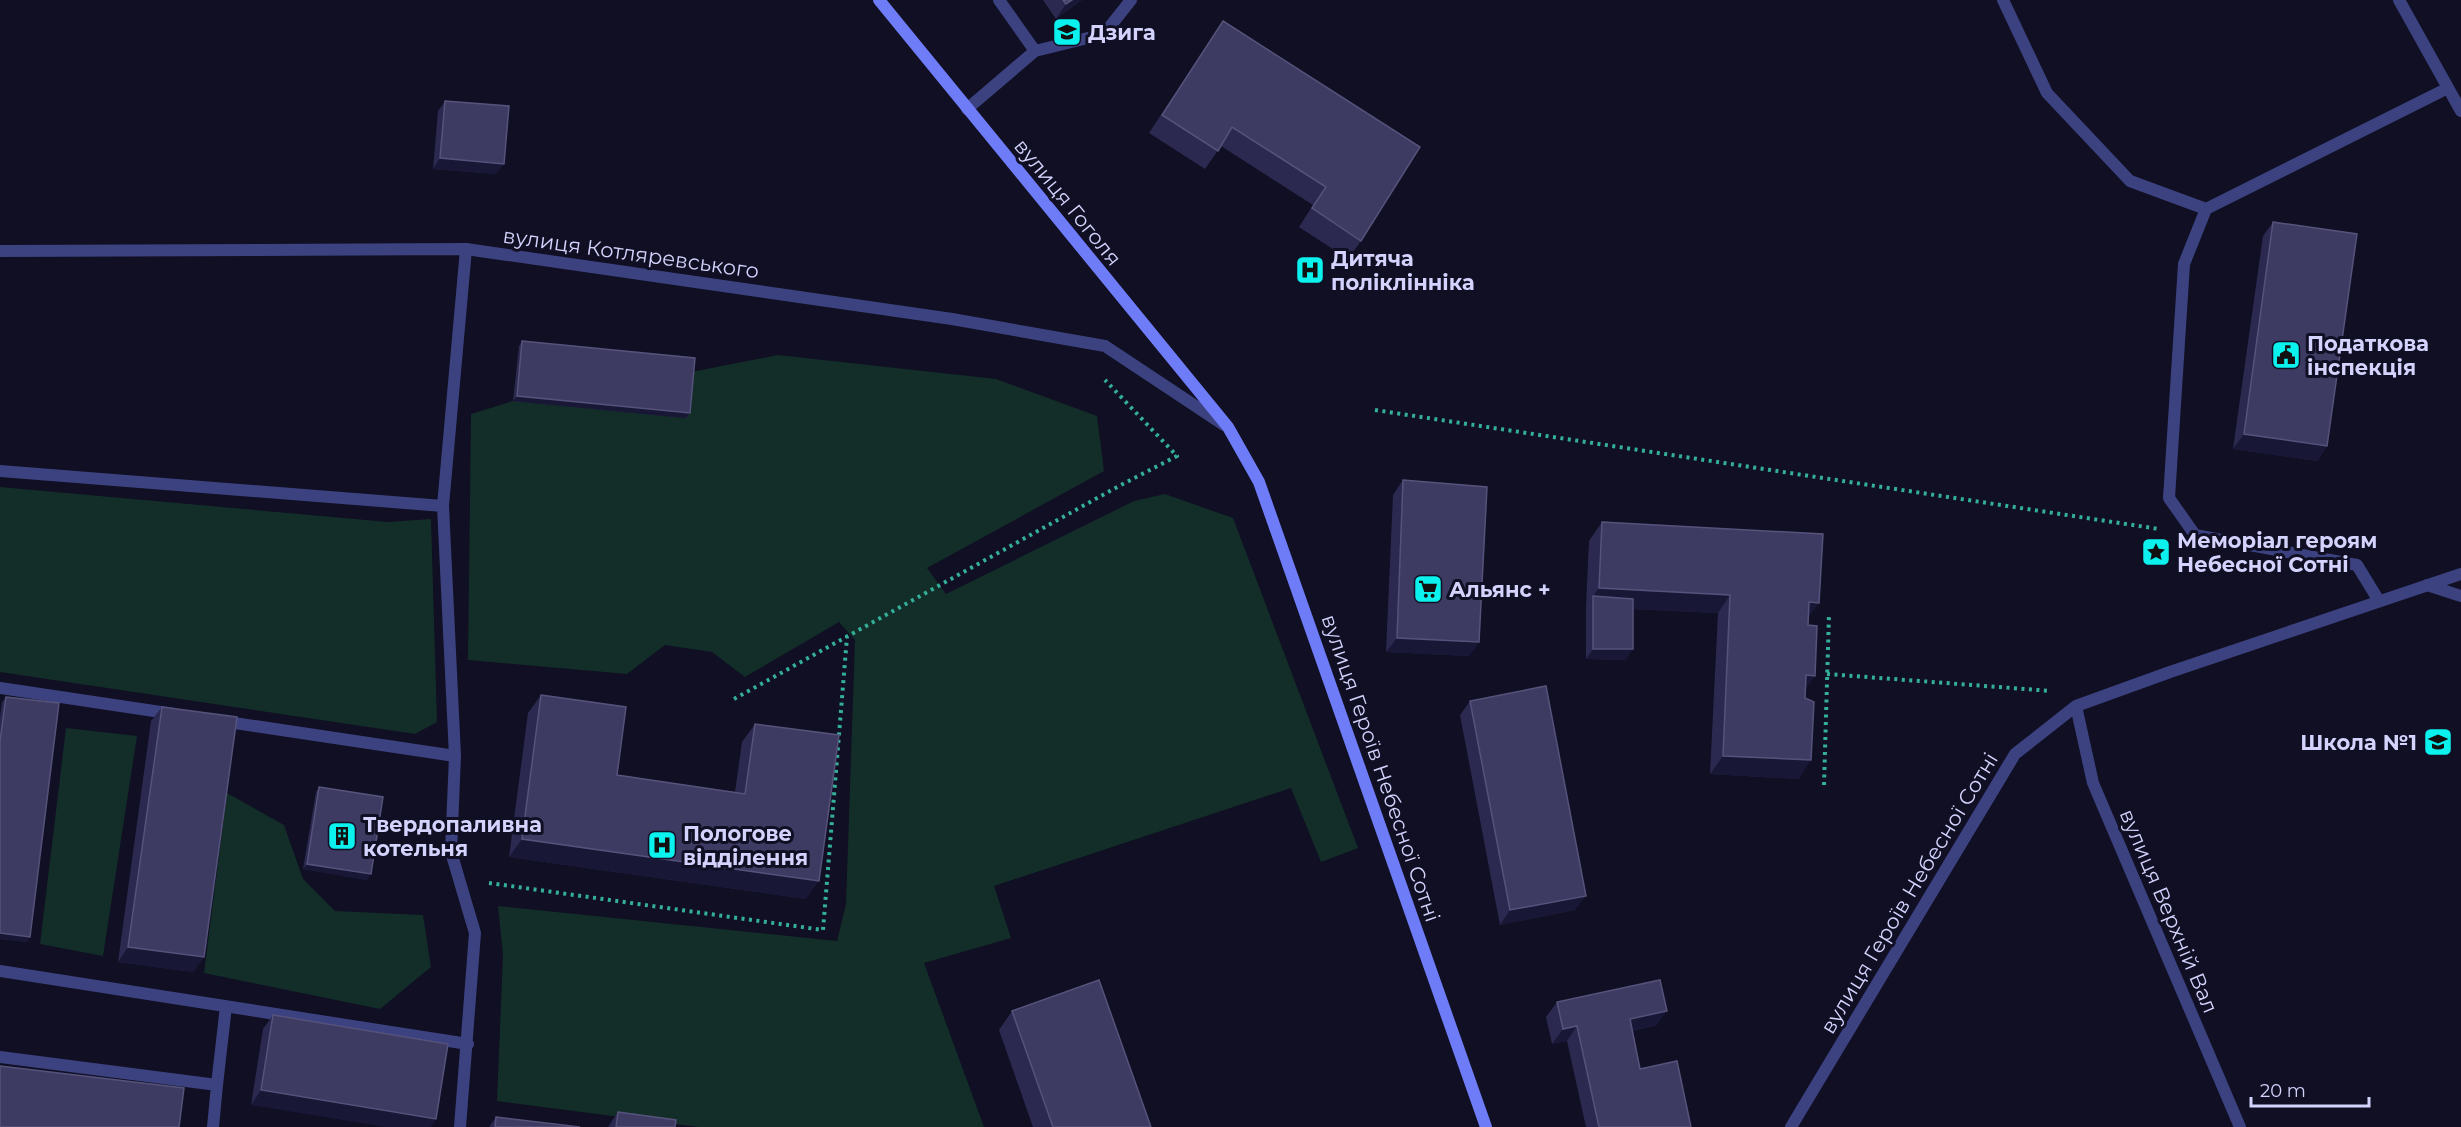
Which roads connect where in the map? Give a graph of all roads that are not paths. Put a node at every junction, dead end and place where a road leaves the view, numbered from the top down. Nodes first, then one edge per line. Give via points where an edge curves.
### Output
1 (879, 0) edge
2 (999, 0) edge
3 (1131, 0) edge
4 (2003, 0) edge
5 (2399, 0) edge
6 (1035, 51) junction
7 (2448, 88) junction
8 (968, 109) junction
9 (2461, 111) edge
10 (2206, 209) junction
11 (466, 249) junction
12 (0, 251) edge
13 (1228, 428) junction
14 (0, 471) edge
15 (443, 506) junction
16 (2461, 574) edge
17 (2427, 585) junction
18 (2461, 597) edge
19 (2379, 601) junction
20 (0, 688) edge
21 (2076, 706) junction
22 (187, 716) edge
23 (210, 719) edge
24 (455, 756) junction
25 (0, 971) edge
26 (226, 1006) junction
27 (468, 1044) junction
28 (0, 1058) edge
29 (217, 1085) junction
30 (213, 1127) edge
31 (460, 1127) edge
32 (1486, 1127) edge
33 (1791, 1127) edge
34 (2240, 1127) edge

1 - 8 street, вулиця Гоголя
2 - 6 street
3 - 6 street via 1104,34
4 - 10 street via 2047,93 2130,181
5 - 7 street
6 - 8 street
7 - 9 street
7 - 10 street
8 - 13 street, вулиця Гоголя
10 - 19 street via 2184,264 2169,498 2195,535 2357,565
11 - 12 street, вулиця Котляревського
11 - 13 street, вулиця Котляревського via 952,318 1105,346
11 - 15 street
13 - 32 street, вулиця Героїв Небесної Сотні via 1259,482
14 - 15 street
15 - 24 street
16 - 17 street, вулиця Героїв Небесної Сотні
17 - 18 street
17 - 19 street, вулиця Героїв Небесної Сотні
19 - 21 street, вулиця Героїв Небесної Сотні
20 - 22 street
21 - 33 street, вулиця Героїв Небесної Сотні via 2015,754
21 - 34 street, вулиця Верхній Вал via 2093,783
23 - 24 street
24 - 27 street via 451,852 475,933
25 - 26 street
26 - 27 street
26 - 29 street
27 - 31 street
28 - 29 street
29 - 30 street

